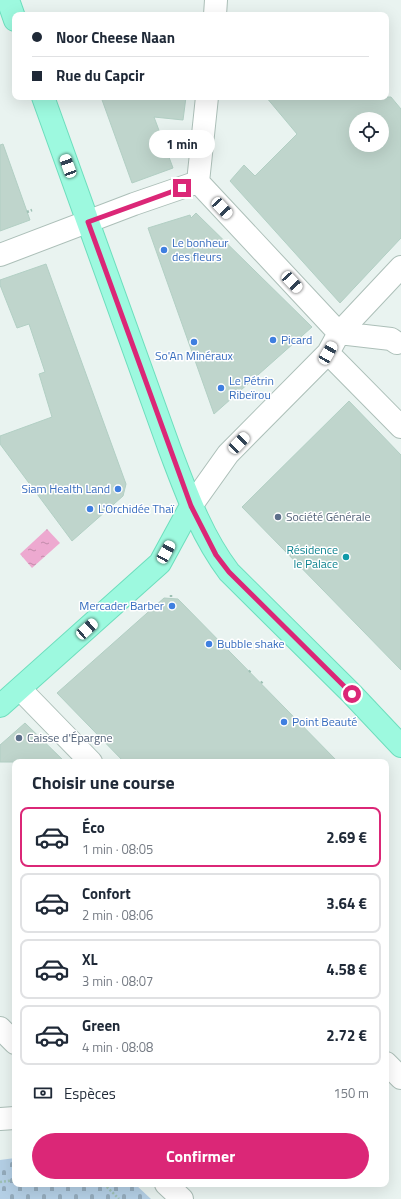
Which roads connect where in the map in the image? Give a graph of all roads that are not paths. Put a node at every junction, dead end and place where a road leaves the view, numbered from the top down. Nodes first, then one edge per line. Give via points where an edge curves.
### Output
1 (8, 0) edge
2 (216, 0) edge
3 (12, 12) edge
4 (215, 12) edge
5 (44, 100) edge
6 (207, 100) edge
7 (198, 182) junction
8 (88, 222) junction
9 (0, 255) edge
10 (401, 267) edge
11 (339, 333) junction
12 (399, 347) edge
13 (328, 353) junction
14 (401, 427) edge
15 (191, 506) junction
16 (20, 689) junction
17 (0, 706) edge
18 (401, 746) edge
19 (88, 759) edge
20 (0, 1028) edge
21 (12, 1040) edge
22 (389, 1066) edge
23 (401, 1078) edge
24 (401, 1083) edge
25 (389, 1085) edge
26 (12, 1118) edge
27 (0, 1119) edge
28 (169, 1187) edge
29 (182, 1199) edge

1 - 3 main road
2 - 4 street
5 - 8 main road
6 - 7 street
7 - 8 street
7 - 11 street
8 - 9 street
8 - 15 main road
10 - 11 street
11 - 12 street via 390,339
11 - 13 street
13 - 14 street
13 - 15 street via 228,454
15 - 16 main road via 160,564
15 - 18 main road via 216,555 229,572
16 - 17 main road
16 - 19 street
20 - 21 street
22 - 23 street
24 - 25 street
26 - 27 street
28 - 29 street

